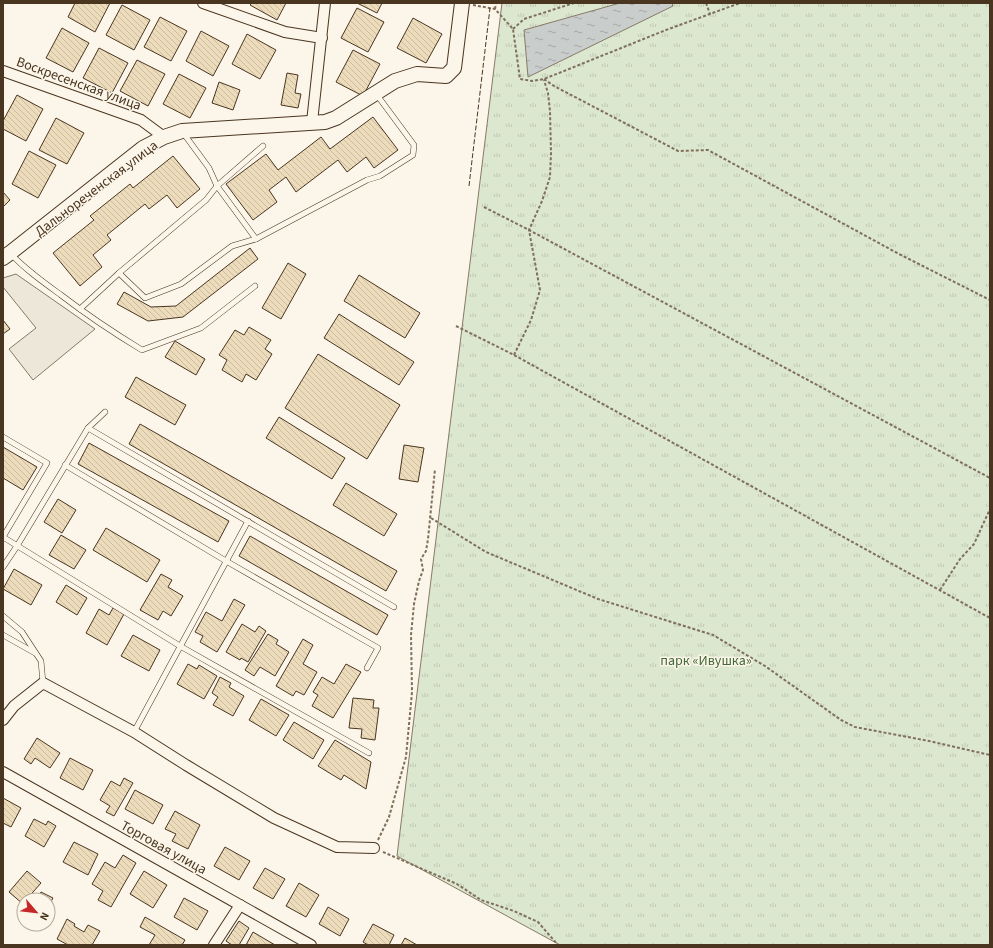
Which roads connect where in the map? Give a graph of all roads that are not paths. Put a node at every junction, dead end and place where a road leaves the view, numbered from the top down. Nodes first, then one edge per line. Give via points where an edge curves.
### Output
1 (203, 3) edge
2 (325, 3) edge
3 (462, 3) edge
4 (322, 38) junction
5 (3, 71) edge
6 (376, 93) junction
7 (312, 122) junction
8 (182, 131) junction
9 (164, 137) junction
10 (263, 146) dead end
11 (217, 186) junction
12 (256, 239) junction
13 (7, 256) edge
14 (119, 273) junction
15 (256, 286) dead end
16 (80, 309) junction
17 (106, 412) dead end
18 (88, 428) junction
19 (3, 437) edge
20 (65, 465) junction
21 (248, 521) junction
22 (17, 546) junction
23 (226, 561) junction
24 (3, 567) edge
25 (394, 607) dead end
26 (3, 616) edge
27 (3, 635) edge
28 (180, 646) junction
29 (36, 654) junction
30 (367, 668) dead end
31 (43, 683) junction
32 (3, 720) edge
33 (134, 732) junction
34 (369, 753) dead end
35 (3, 772) edge
36 (374, 848) road end
37 (240, 905) junction
38 (214, 945) edge
39 (311, 945) edge

1 - 4 street via 285,32
2 - 4 street
3 - 6 street, Дальнореченская улица via 454,68 446,76 417,74 395,81
4 - 7 street
5 - 9 street, Воскресенская улица via 141,120
6 - 7 street, Дальнореченская улица via 336,118 325,122
6 - 12 lane via 414,145 413,155 380,176 367,180
7 - 8 street, Дальнореченская улица
8 - 9 street, Дальнореченская улица
8 - 11 lane via 209,168
9 - 13 street, Дальнореченская улица via 143,148
10 - 11 lane
11 - 12 lane
11 - 14 lane via 206,200
12 - 14 lane via 232,246 181,284 146,298
13 - 16 lane
14 - 16 lane
15 - 16 lane via 201,328 142,350
17 - 18 lane
18 - 20 lane
18 - 21 lane
19 - 22 lane via 47,463 3,537
20 - 22 lane
20 - 23 lane
21 - 23 lane
21 - 25 lane
22 - 24 lane
22 - 28 lane
23 - 28 lane
23 - 30 lane via 378,648
26 - 29 lane via 22,632
27 - 29 lane
28 - 33 lane
28 - 34 lane
29 - 31 lane via 41,661
31 - 32 street via 14,706
31 - 33 street
33 - 36 street via 274,818 337,848
35 - 37 street, Торговая улица
37 - 38 street
37 - 39 street, Торговая улица

